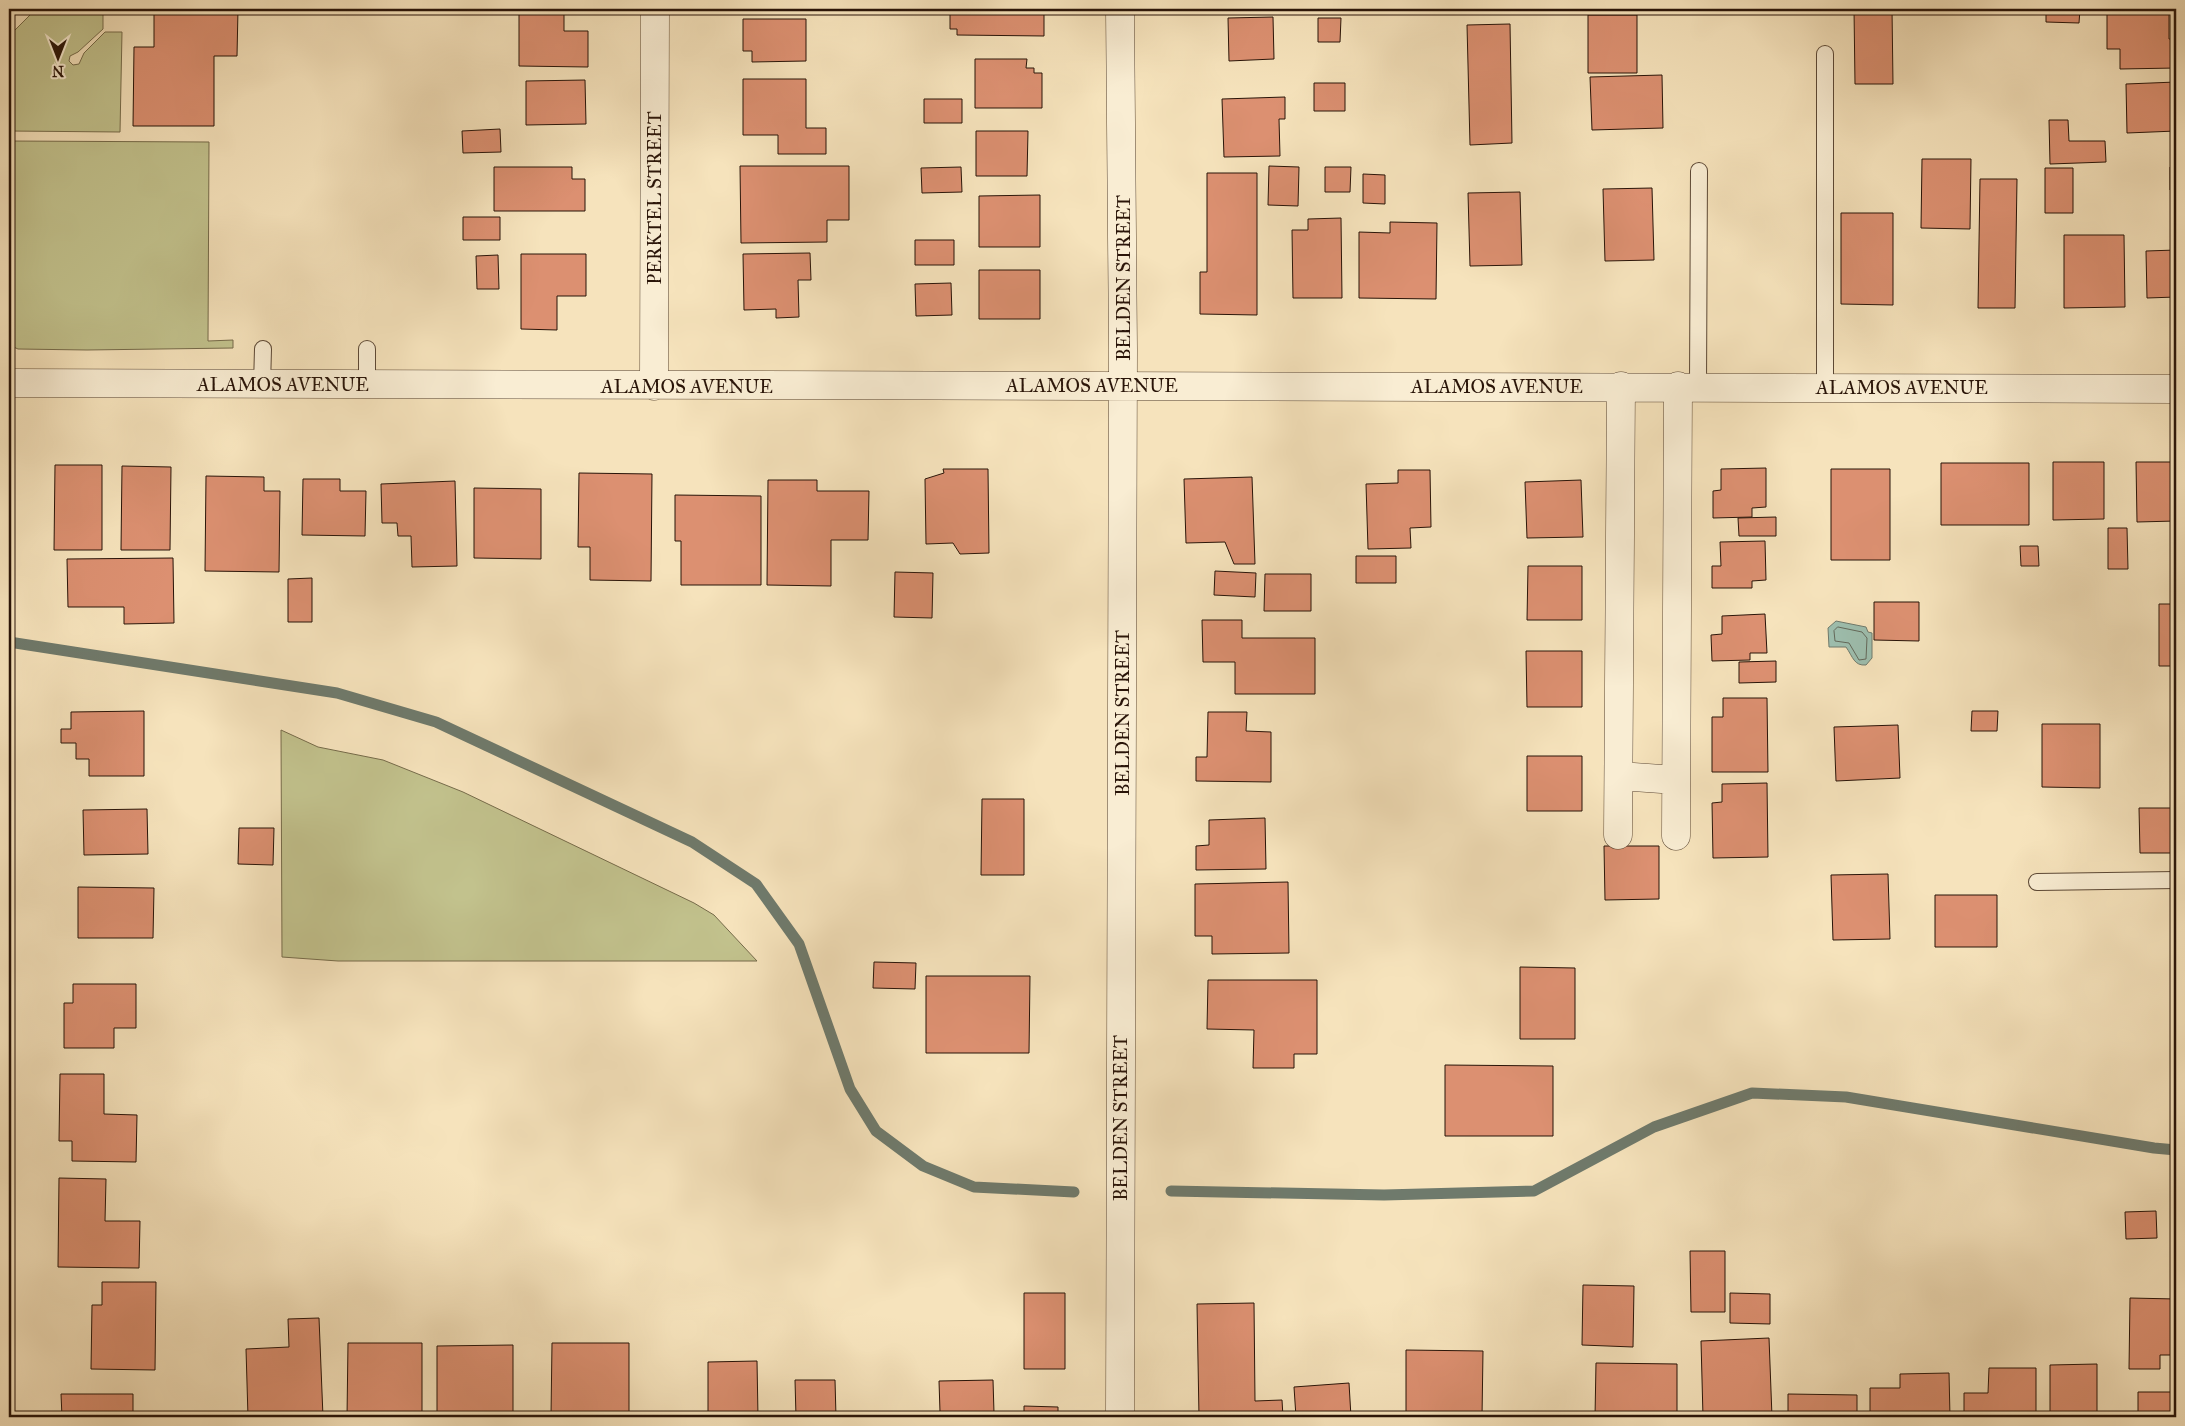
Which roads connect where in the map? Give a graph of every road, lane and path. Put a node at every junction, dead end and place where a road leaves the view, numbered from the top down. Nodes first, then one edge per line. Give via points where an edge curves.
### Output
1 (655, 9) edge
2 (1120, 9) edge
3 (1825, 54) dead end
4 (1699, 171) dead end
5 (263, 349) dead end
6 (367, 349) dead end
7 (9, 383) edge
8 (262, 385) junction
9 (367, 385) junction
10 (1123, 385) junction
11 (654, 386) junction
12 (1621, 386) junction
13 (1688, 386) junction
14 (1825, 386) junction
15 (2176, 389) edge
16 (1619, 776) junction
17 (1676, 780) junction
18 (1618, 835) dead end
19 (1676, 836) dead end
20 (2176, 880) edge
21 (2037, 882) dead end
22 (1120, 1417) edge

1 - 11 street, PERKTEL STREET
2 - 10 street, BELDEN STREET
3 - 14 lane
4 - 13 lane
5 - 8 lane
6 - 9 lane
7 - 8 street, ALAMOS AVENUE
8 - 9 street, ALAMOS AVENUE
9 - 11 street, ALAMOS AVENUE
10 - 11 street, ALAMOS AVENUE
10 - 12 street, ALAMOS AVENUE
10 - 22 street, BELDEN STREET
12 - 13 street, ALAMOS AVENUE
12 - 16 street
13 - 14 street, ALAMOS AVENUE
13 - 17 street
14 - 15 street, ALAMOS AVENUE
16 - 17 street
16 - 18 street
17 - 19 street
20 - 21 lane

